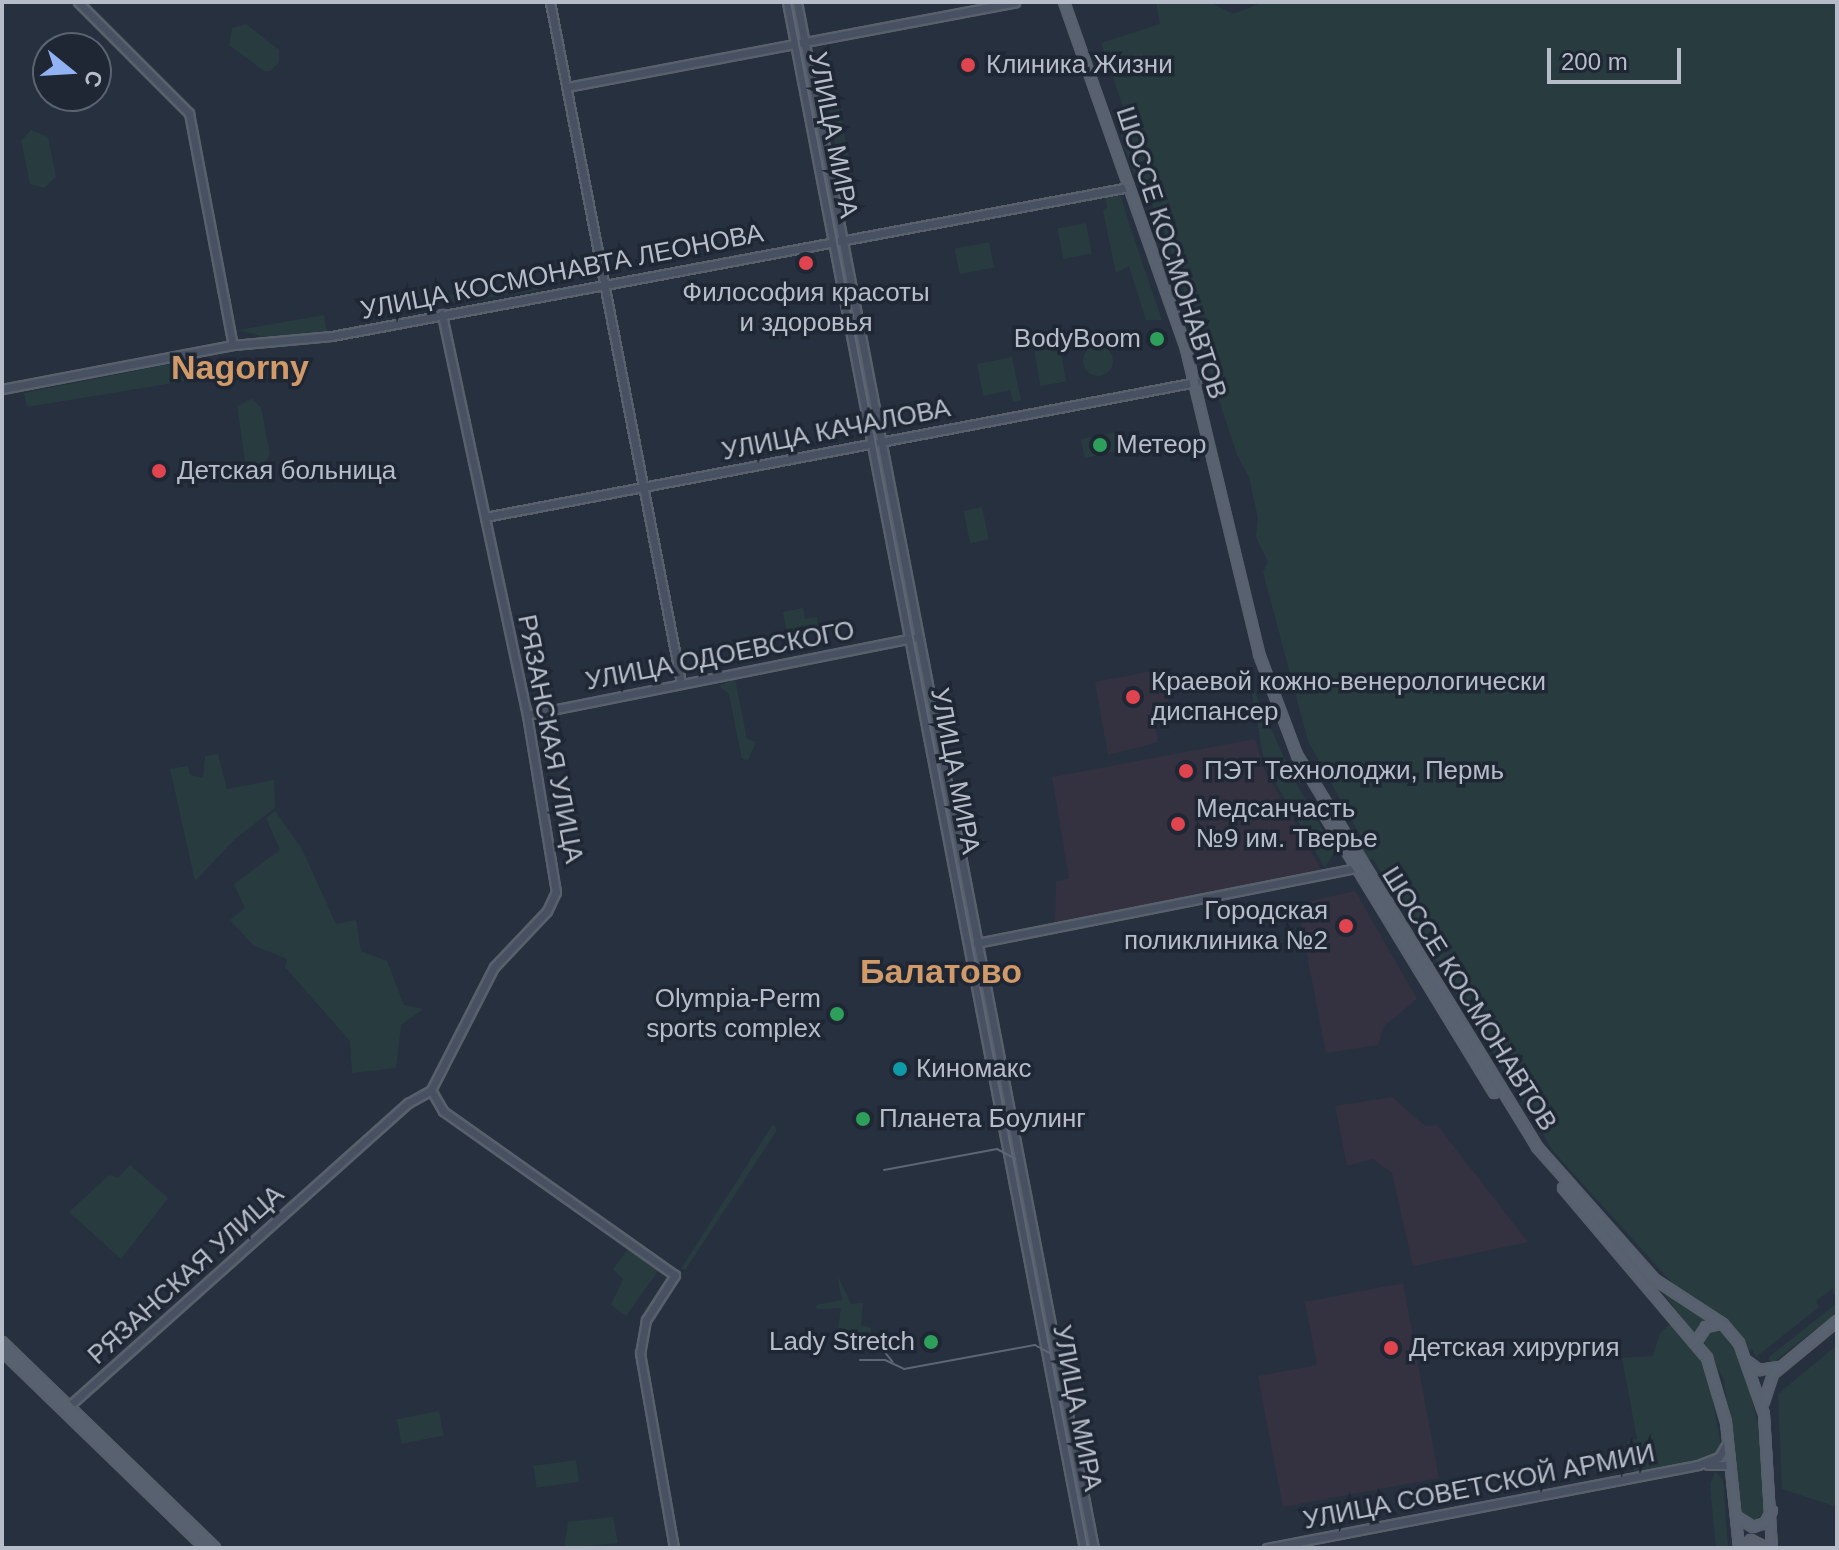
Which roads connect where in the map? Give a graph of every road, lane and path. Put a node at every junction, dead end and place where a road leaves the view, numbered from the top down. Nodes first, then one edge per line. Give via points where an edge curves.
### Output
1 (78, 2) edge
2 (550, 2) edge
3 (787, 2) edge
4 (797, 2) edge
5 (1015, 2) edge
6 (1062, 2) edge
7 (805, 43) junction
8 (795, 45) junction
9 (567, 87) junction
10 (1127, 187) junction
11 (843, 240) junction
12 (833, 242) junction
13 (606, 283) junction
14 (442, 314) junction
15 (233, 345) junction
16 (1194, 382) junction
17 (2, 389) edge
18 (882, 442) junction
19 (872, 444) junction
20 (644, 486) junction
21 (485, 517) junction
22 (919, 636) junction
23 (909, 638) junction
24 (681, 683) junction
25 (527, 715) junction
26 (1360, 868) junction
27 (978, 943) junction
28 (968, 945) junction
29 (431, 1090) junction
30 (1837, 1321) edge
31 (1723, 1324) junction
32 (2, 1342) edge
33 (1696, 1342) junction
34 (2, 1351) edge
35 (1748, 1362) junction
36 (1780, 1366) junction
37 (69, 1406) junction
38 (1764, 1414) junction
39 (1728, 1441) junction
40 (122, 1462) junction
41 (1698, 1465) junction
42 (1730, 1465) junction
43 (1773, 1509) junction
44 (1736, 1516) junction
45 (205, 1548) edge
46 (215, 1548) edge
47 (674, 1548) edge
48 (1082, 1548) edge
49 (1094, 1548) edge
50 (1267, 1548) edge
51 (1740, 1548) edge
52 (1769, 1548) edge

1 - 15 main road via 189,113
2 - 9 main road
3 - 8 main road, УЛИЦА МИРА
4 - 7 main road, УЛИЦА МИРА
5 - 7 main road
6 - 10 main road, ШОССЕ КОСМОНАВТОВ
7 - 8 main road
7 - 11 main road, УЛИЦА МИРА
8 - 9 main road
8 - 12 main road, УЛИЦА МИРА
9 - 13 main road
10 - 11 main road, УЛИЦА КОСМОНАВТА ЛЕОНОВА
10 - 16 main road, ШОССЕ КОСМОНАВТОВ
11 - 12 main road, УЛИЦА КОСМОНАВТА ЛЕОНОВА
11 - 18 main road, УЛИЦА МИРА
12 - 13 main road, УЛИЦА КОСМОНАВТА ЛЕОНОВА
12 - 19 main road, УЛИЦА МИРА
13 - 14 main road, УЛИЦА КОСМОНАВТА ЛЕОНОВА
13 - 20 main road
14 - 15 main road, УЛИЦА КОСМОНАВТА ЛЕОНОВА via 305,341
14 - 21 main road, РЯЗАНСКАЯ УЛИЦА
15 - 17 main road, УЛИЦА КОСМОНАВТА ЛЕОНОВА
16 - 18 main road, УЛИЦА КАЧАЛОВА
16 - 26 main road, ШОССЕ КОСМОНАВТОВ via 1271,690 1313,787
18 - 19 main road, УЛИЦА КАЧАЛОВА
18 - 22 main road, УЛИЦА МИРА
19 - 20 main road, УЛИЦА КАЧАЛОВА
19 - 23 main road, УЛИЦА МИРА
20 - 21 main road, УЛИЦА КАЧАЛОВА
20 - 24 main road
21 - 25 main road, РЯЗАНСКАЯ УЛИЦА
22 - 23 main road, УЛИЦА ОДОЕВСКОГО
22 - 27 main road, УЛИЦА МИРА
23 - 24 main road, УЛИЦА ОДОЕВСКОГО
23 - 28 main road, УЛИЦА МИРА
24 - 25 main road, УЛИЦА ОДОЕВСКОГО
25 - 29 main road, РЯЗАНСКАЯ УЛИЦА via 556,892 547,911 494,967
26 - 27 main road
26 - 31 main road, ШОССЕ КОСМОНАВТОВ via 1551,1166 1654,1279
26 - 33 main road, ШОССЕ КОСМОНАВТОВ via 1514,1125
27 - 28 main road
27 - 49 main road, УЛИЦА МИРА
28 - 48 main road, УЛИЦА МИРА
29 - 37 main road, РЯЗАНСКАЯ УЛИЦА via 408,1103
29 - 47 main road via 443,1111 675,1275 646,1320 640,1353
30 - 36 main road
31 - 33 main road via 1706,1327
31 - 35 main road, ШОССЕ КОСМОНАВТОВ
32 - 37 main road
33 - 39 main road, ШОССЕ КОСМОНАВТОВ via 1721,1394
34 - 40 main road
35 - 36 main road via 1759,1370
35 - 38 main road, ШОССЕ КОСМОНАВТОВ
36 - 38 main road via 1766,1387
37 - 40 main road
38 - 43 main road, ШОССЕ КОСМОНАВТОВ
39 - 41 main road, УЛИЦА СОВЕТСКОЙ АРМИИ via 1719,1457
39 - 42 main road, ШОССЕ КОСМОНАВТОВ
40 - 45 main road
40 - 46 main road
41 - 42 main road, УЛИЦА СОВЕТСКОЙ АРМИИ
41 - 50 main road, УЛИЦА СОВЕТСКОЙ АРМИИ
42 - 44 main road, ШОССЕ КОСМОНАВТОВ
43 - 44 main road via 1765,1523 1753,1527
43 - 52 main road, ШОССЕ КОСМОНАВТОВ
44 - 51 main road, ШОССЕ КОСМОНАВТОВ
51 - 52 main road via 1751,1540

